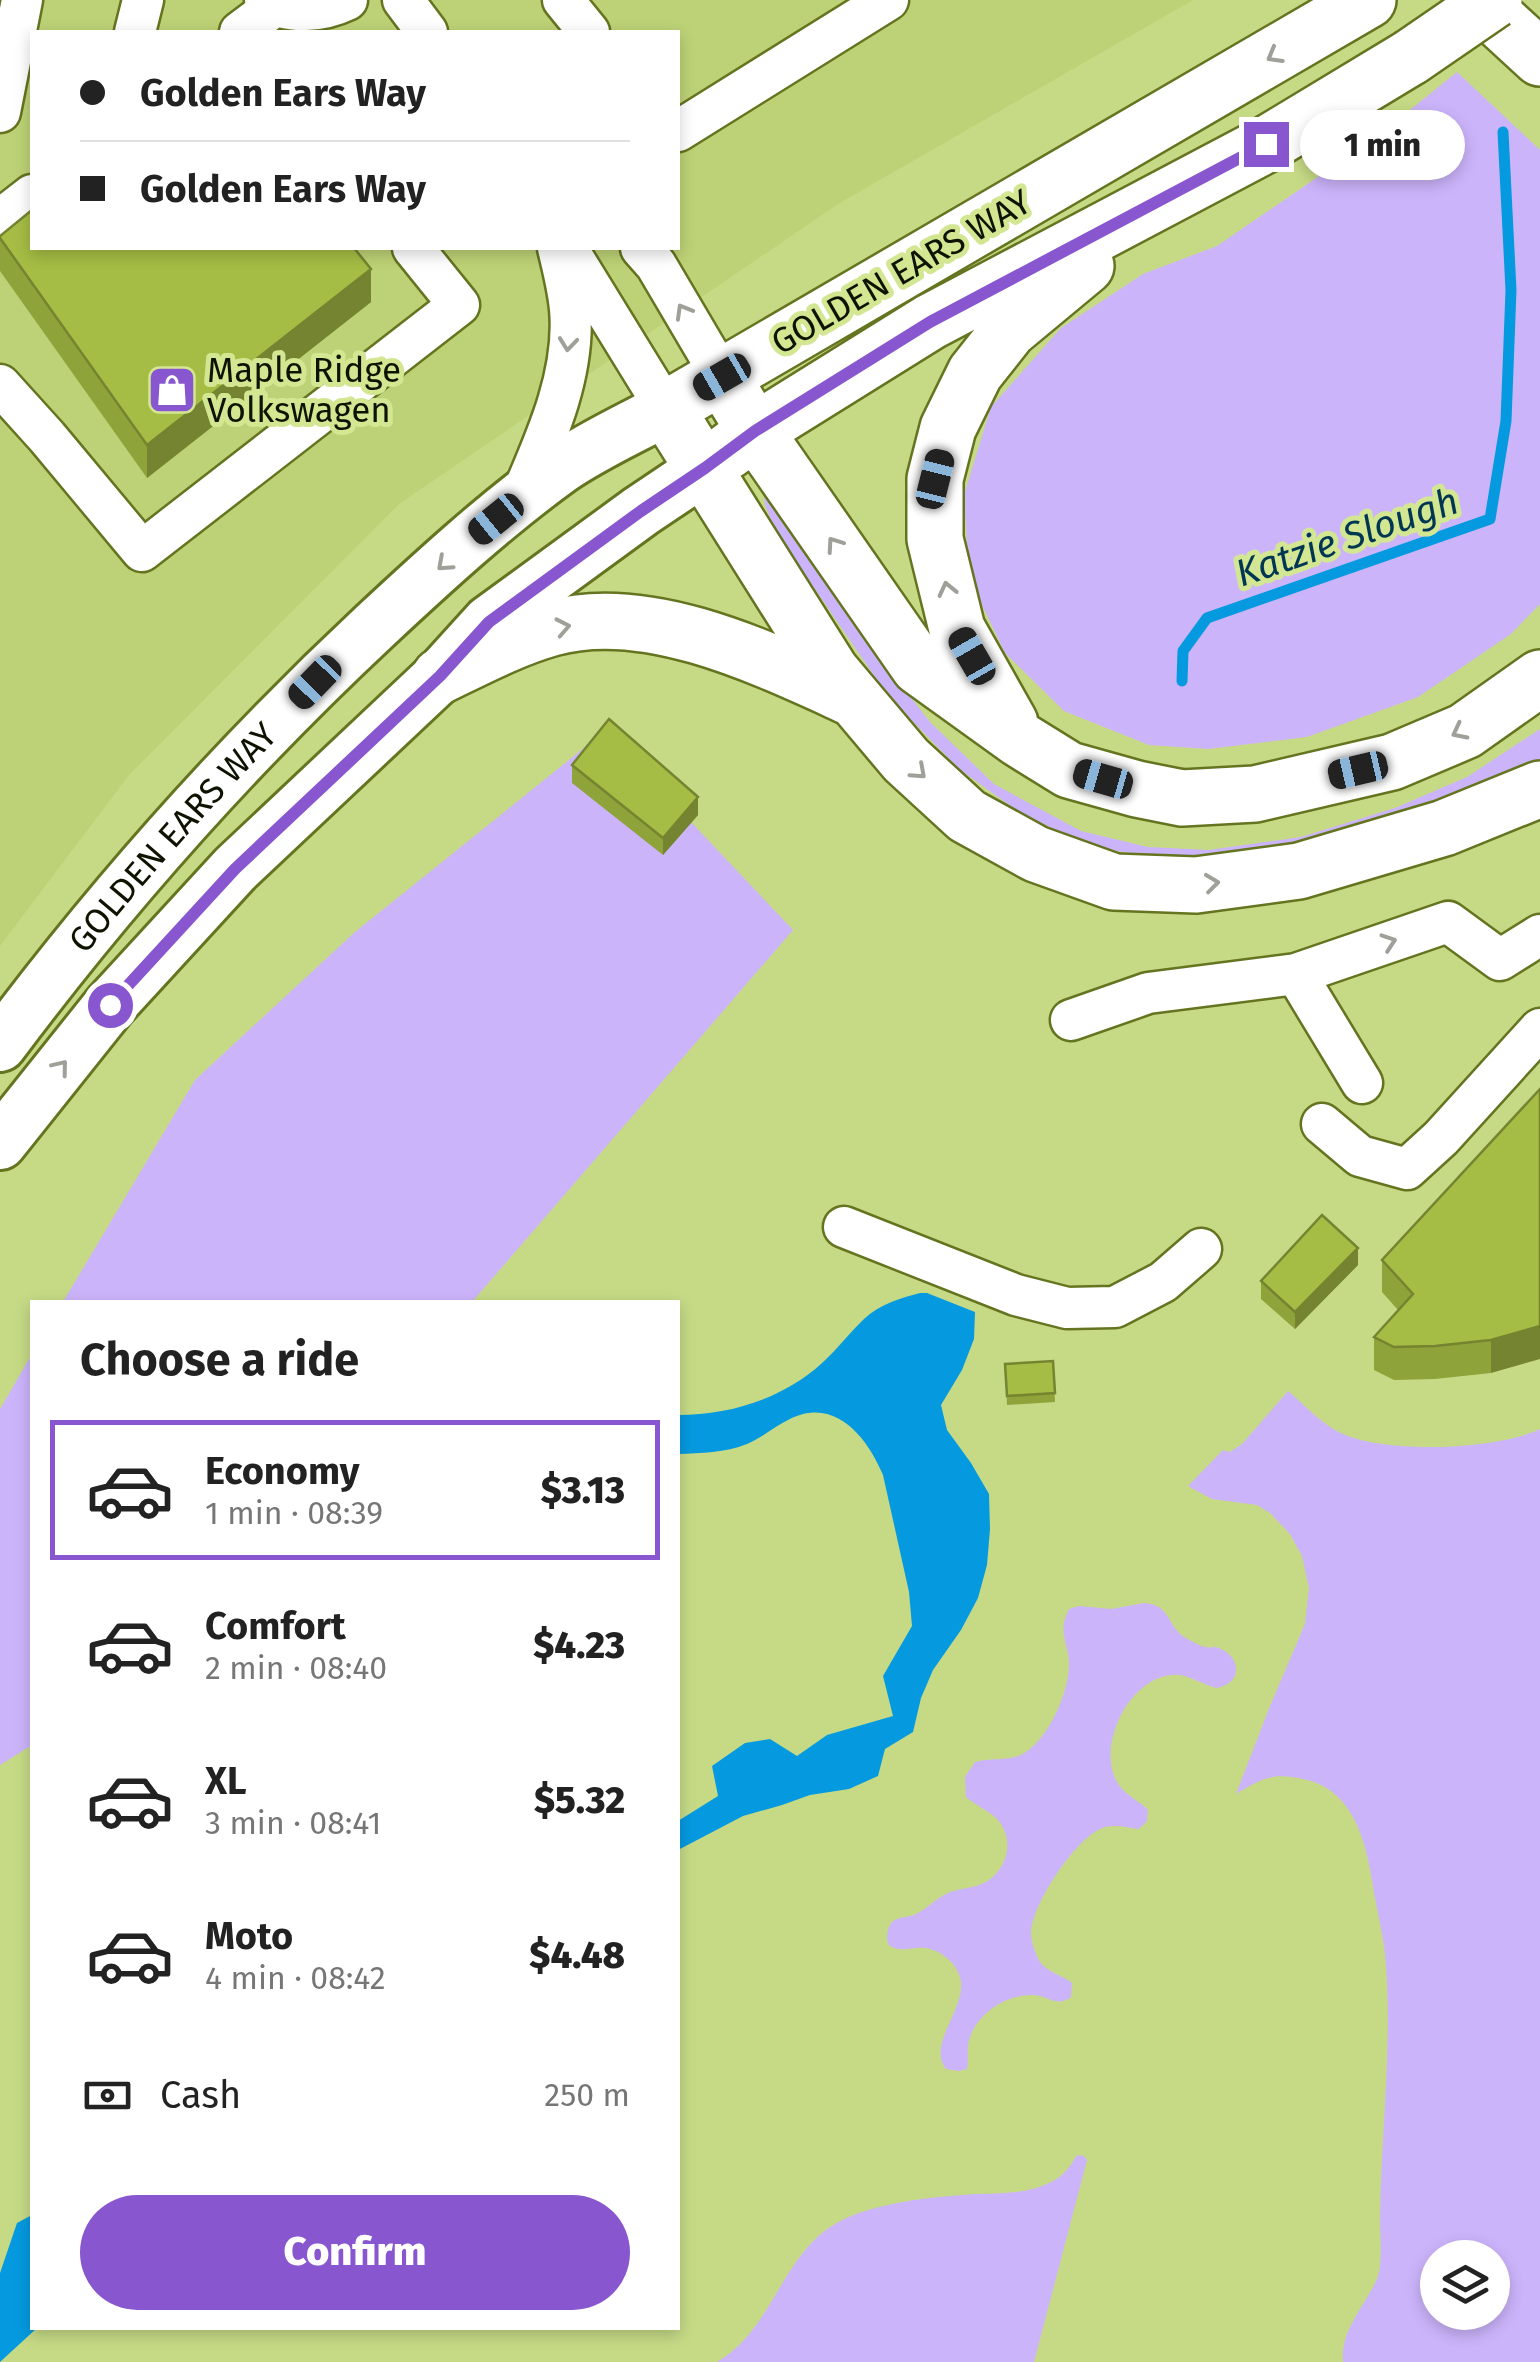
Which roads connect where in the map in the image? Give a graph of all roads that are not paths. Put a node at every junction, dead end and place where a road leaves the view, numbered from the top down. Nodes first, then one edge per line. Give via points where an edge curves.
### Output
1 (22, 0) edge
2 (142, 0) edge
3 (403, 0) edge
4 (563, 0) edge
5 (888, 0) edge
6 (1477, 0) edge
7 (1494, 0) edge
8 (270, 3) edge
9 (1363, 4) edge
10 (348, 13) edge
11 (134, 30) edge
12 (242, 30) edge
13 (426, 30) edge
14 (587, 30) edge
15 (1540, 58) edge
16 (0, 112) edge
17 (680, 129) edge
18 (1266, 144) junction
19 (30, 197) edge
20 (0, 220) edge
21 (415, 250) edge
22 (558, 250) edge
23 (568, 250) edge
24 (643, 250) edge
25 (722, 377) junction
26 (0, 385) edge
27 (666, 409) junction
28 (755, 431) junction
29 (705, 468) junction
30 (520, 499) junction
31 (440, 676) junction
32 (1540, 678) edge
33 (854, 700) junction
34 (1019, 738) junction
35 (1540, 789) edge
36 (1540, 934) edge
37 (1296, 974) junction
38 (1071, 1020) dead end
39 (1540, 1029) edge
40 (0, 1043) edge
41 (1362, 1083) dead end
42 (1322, 1124) dead end
43 (0, 1143) edge
44 (844, 1228) dead end
45 (1201, 1249) dead end

1 - 16 lane
2 - 11 lane
3 - 13 lane
4 - 14 lane
5 - 17 lane
6 - 15 highway
7 - 18 highway, GOLDEN EARS WAY, bridge
8 - 10 lane
8 - 12 lane
9 -> 25 highway, GOLDEN EARS WAY
18 - 28 highway, GOLDEN EARS WAY via 930,322
34 -> 18 highway via 957,629 935,540 935,479 948,428 975,373 1009,330 1109,248
19 - 20 lane
21 - 26 lane via 459,305 142,550
22 -> 30 lane via 569,350 541,452
23 - 27 lane
25 -> 24 lane
25 - 27 highway, GOLDEN EARS WAY
25 - 28 highway
27 - 29 highway
27 - 30 main road, GOLDEN EARS WAY via 564,466
28 - 29 highway, GOLDEN EARS WAY
34 -> 28 highway via 918,667
29 - 31 main road, GOLDEN EARS WAY via 489,622
29 - 33 highway
30 -> 40 main road, GOLDEN EARS WAY via 315,682 206,794
31 -> 33 highway via 556,627 640,624 733,648
43 -> 31 main road, GOLDEN EARS WAY via 110,1005 235,869
32 -> 34 highway via 1464,732 1392,762 1255,794 1182,798 1136,789 1069,770
33 -> 35 highway via 967,816 1036,854 1114,882 1196,885 1299,872 1444,828
37 -> 36 lane via 1448,922 1500,960
37 - 38 lane via 1148,993
37 - 41 lane
39 - 42 lane via 1407,1168 1360,1156
44 - 45 lane via 1016,1296 1066,1308 1116,1306 1163,1282

